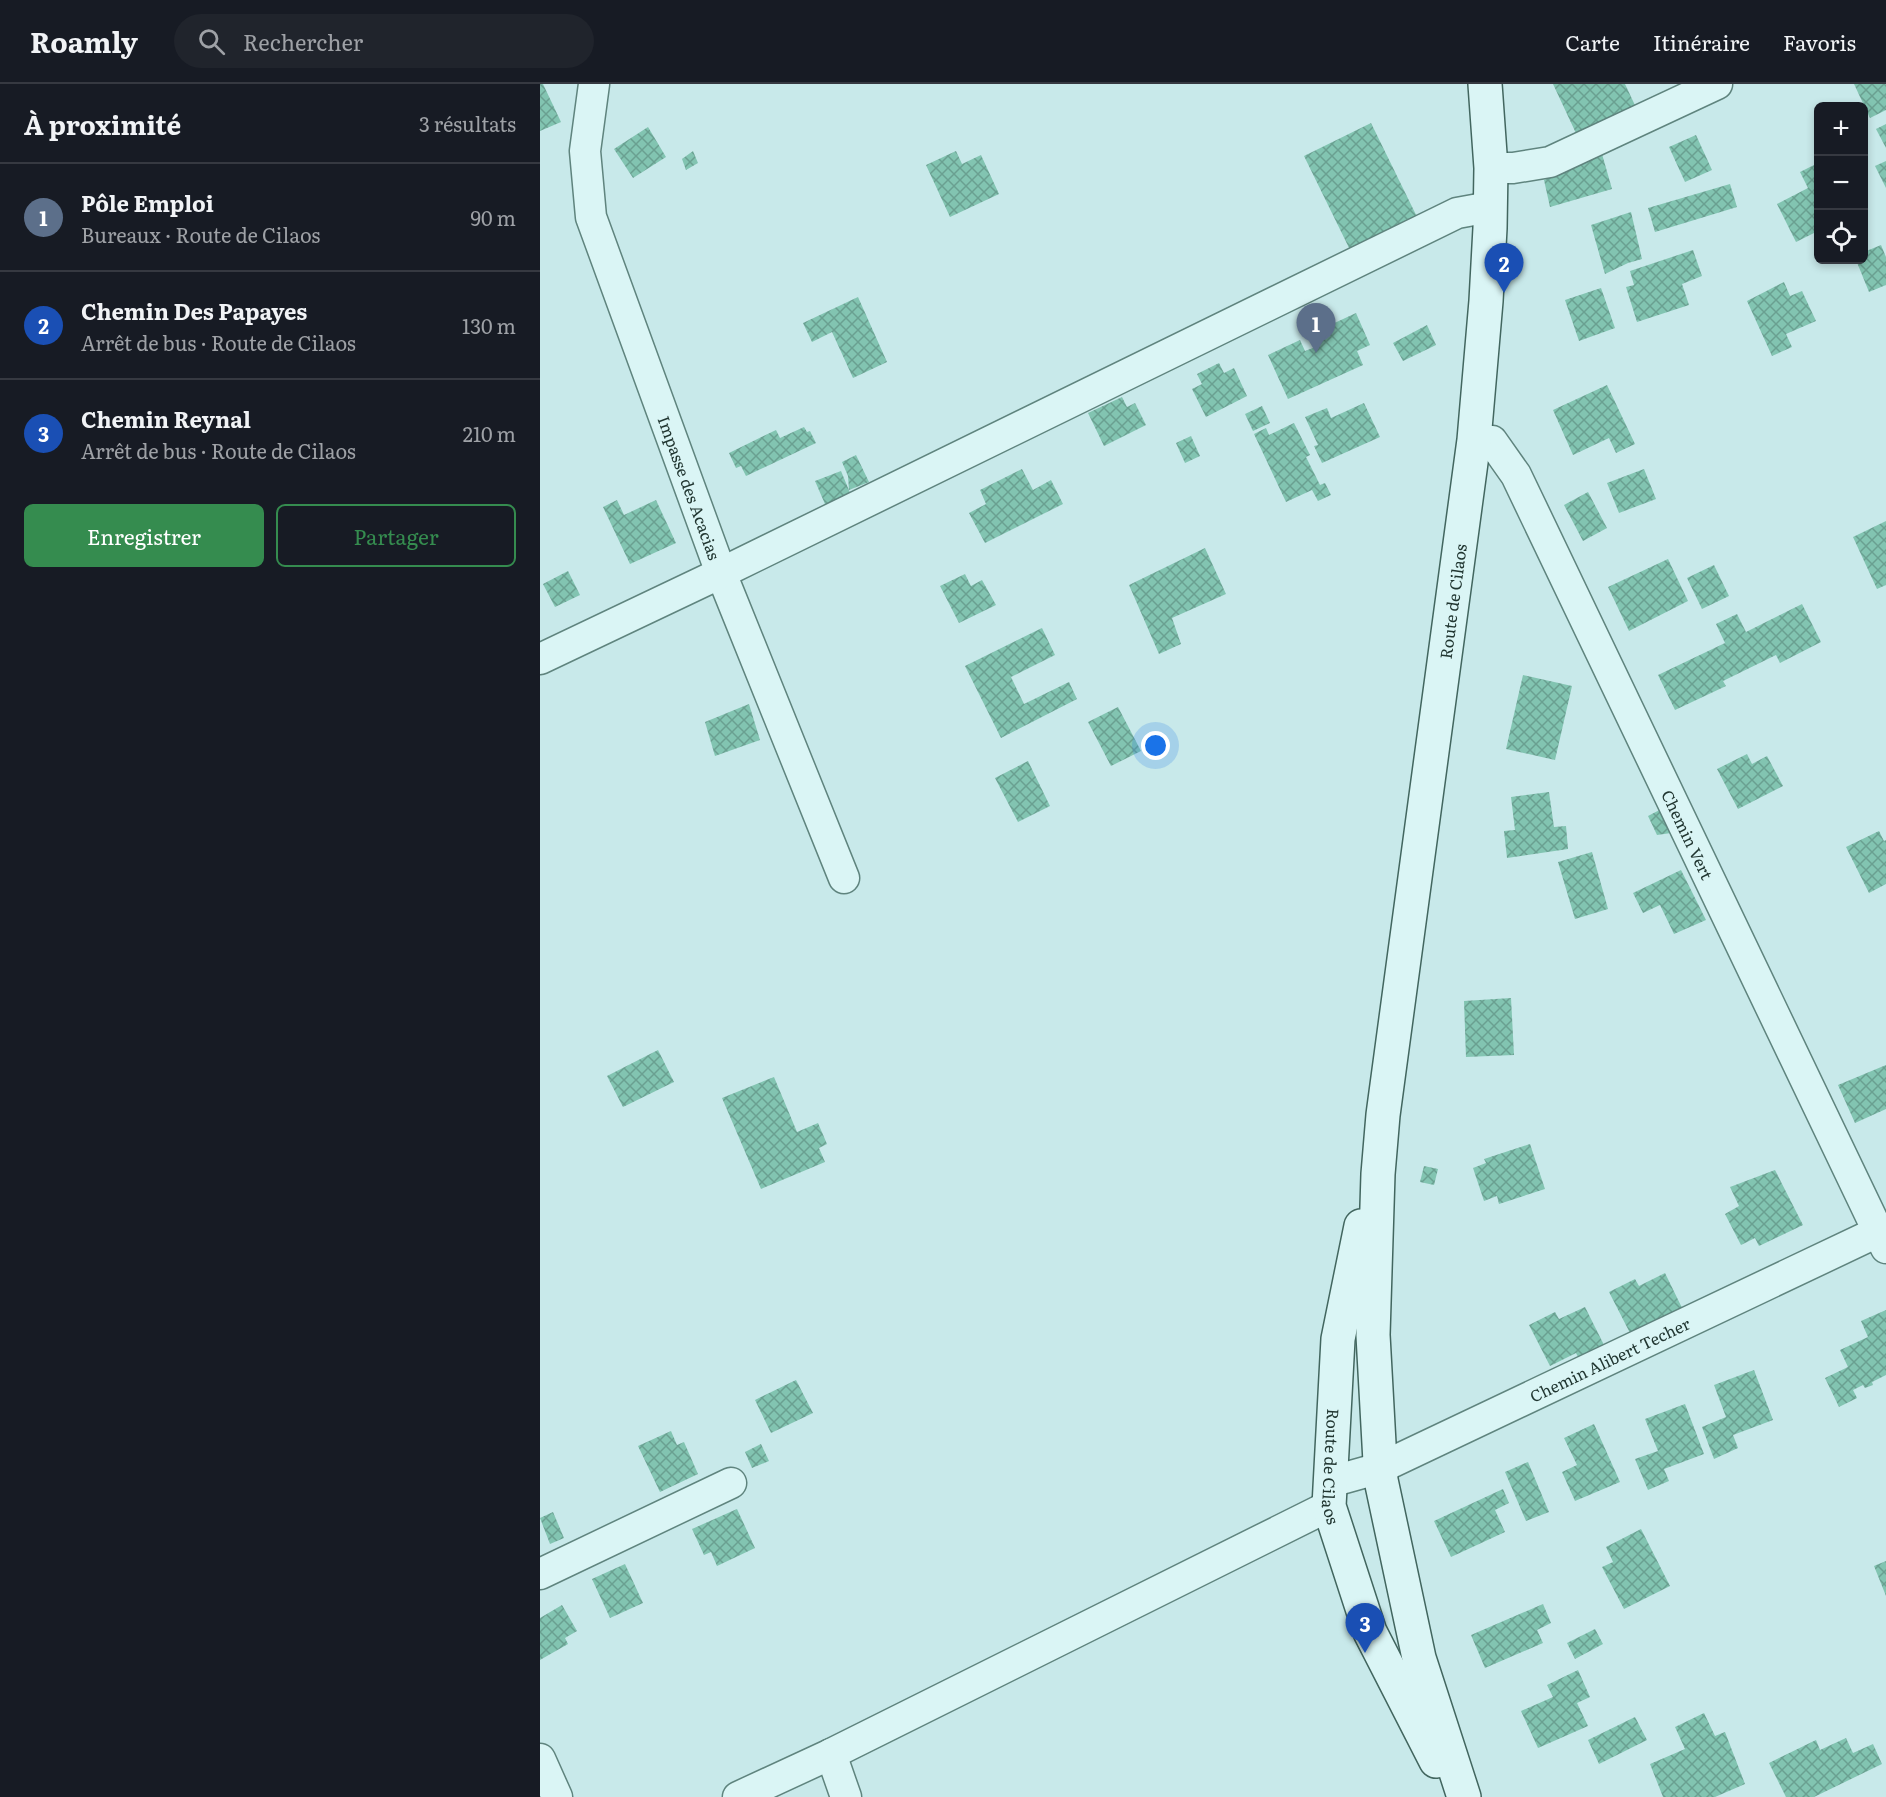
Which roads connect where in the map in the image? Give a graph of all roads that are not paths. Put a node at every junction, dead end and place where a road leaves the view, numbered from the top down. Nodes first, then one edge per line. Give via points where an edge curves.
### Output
1 (594, 84) edge
2 (1485, 84) edge
3 (1717, 84) edge
4 (1491, 168) junction
5 (1490, 207) junction
6 (1474, 440) junction
7 (721, 573) junction
8 (540, 659) edge
9 (844, 878) dead end
10 (1383, 1115) junction
11 (1883, 1236) edge
12 (1380, 1468) junction
13 (732, 1483) dead end
14 (1330, 1494) junction
15 (540, 1574) edge
16 (1418, 1699) junction
17 (831, 1754) junction
18 (540, 1759) edge
19 (557, 1797) edge
20 (738, 1797) edge
21 (846, 1797) edge
22 (1455, 1797) edge
23 (1464, 1797) edge

1 - 7 street, Impasse des Acacias via 585,151 591,217
2 - 4 main road, Route de Cilaos
3 - 4 street via 1550,162
4 - 5 main road, Route de Cilaos
5 - 6 main road, Route de Cilaos
5 - 7 street via 1457,213
6 - 10 main road, Route de Cilaos
6 - 11 street, Chemin Vert via 1492,441 1516,476
7 - 8 street
7 - 9 street, Impasse des Acacias
10 - 12 main road, Route de Cilaos via 1373,1335
10 - 14 main road, Route de Cilaos via 1338,1339
11 - 12 street, Chemin Alibert Techer
12 - 14 street, Chemin Alibert Techer
12 - 16 main road, Route de Cilaos via 1419,1658
13 - 15 street
14 - 16 main road, Route de Cilaos via 1371,1632
14 - 17 street, Chemin Alibert Techer
16 - 22 main road, Route de Cilaos
16 - 23 main road, Route de Cilaos
17 - 20 street, Chemin Alibert Techer
17 - 21 street
18 - 19 street

